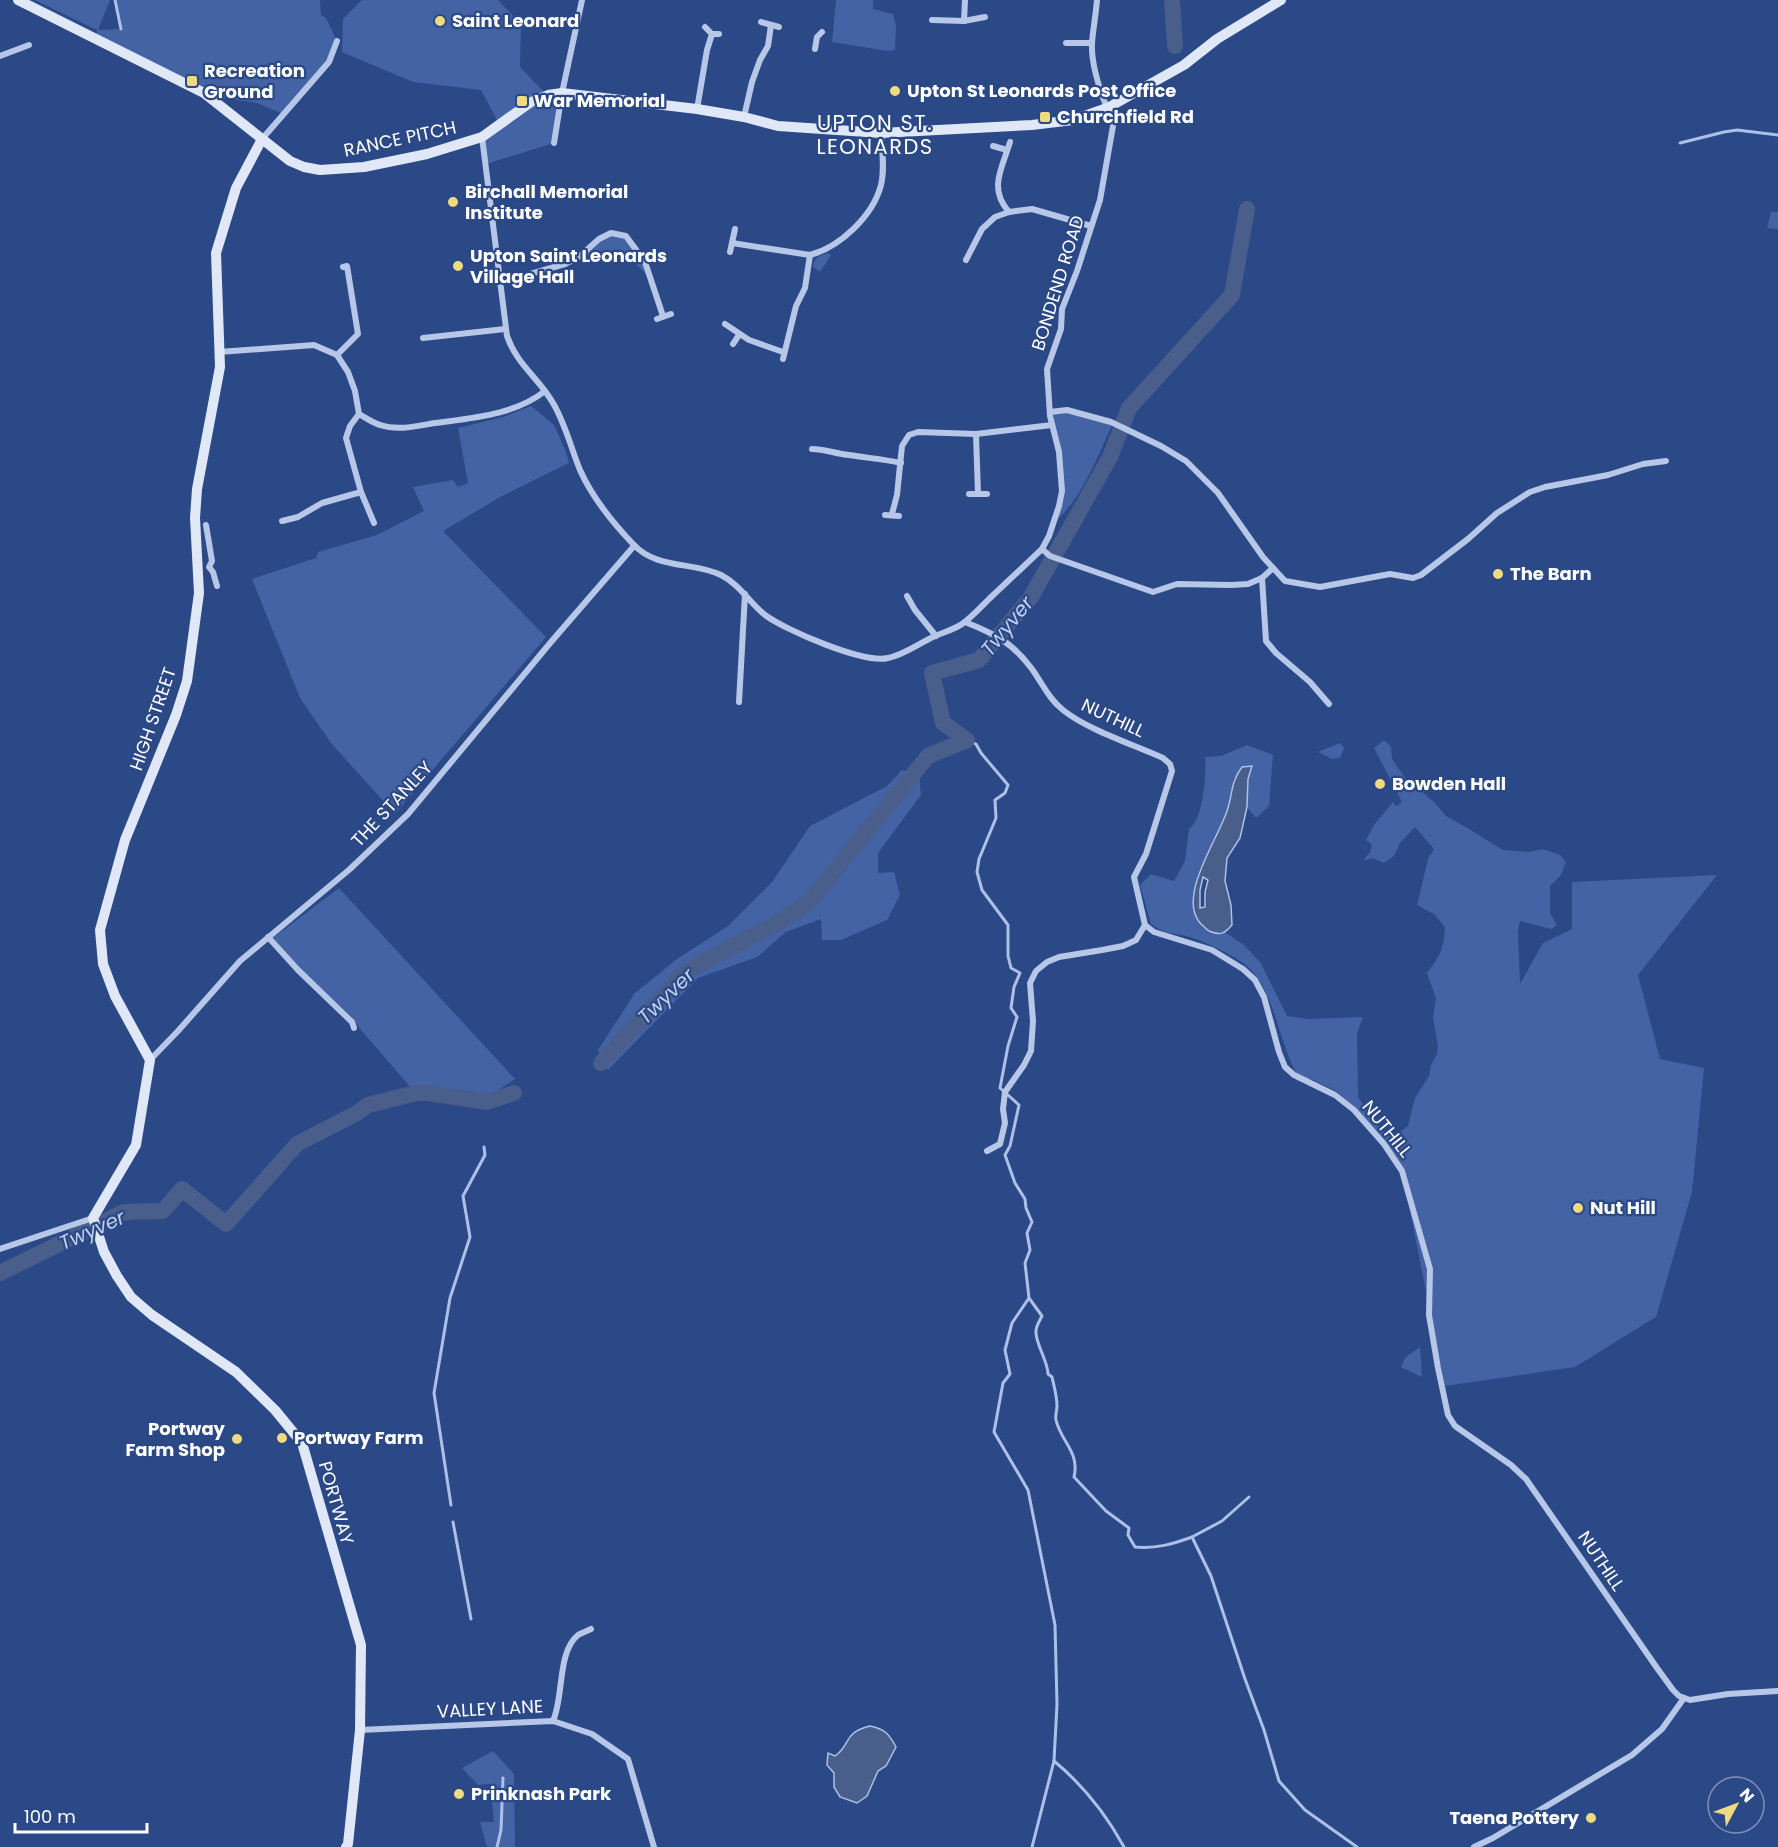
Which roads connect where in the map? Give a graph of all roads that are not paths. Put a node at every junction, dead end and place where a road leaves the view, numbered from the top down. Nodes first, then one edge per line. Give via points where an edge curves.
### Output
1 (18, 0) edge
2 (582, 0) edge
3 (965, 0) edge
4 (1097, 0) edge
5 (1281, 0) edge
6 (985, 17) dead end
7 (932, 20) dead end
8 (964, 21) junction
9 (761, 22) dead end
10 (771, 25) junction
11 (705, 27) dead end
12 (779, 27) dead end
13 (822, 32) dead end
14 (337, 41) dead end
15 (1066, 43) dead end
16 (1092, 43) junction
17 (29, 45) dead end
18 (815, 49) dead end
19 (0, 56) edge
20 (562, 93) junction
21 (1109, 107) junction
22 (697, 109) junction
23 (744, 117) junction
24 (881, 133) junction
25 (482, 137) junction
26 (262, 139) junction
27 (1010, 142) dead end
28 (554, 143) dead end
29 (993, 146) dead end
30 (1007, 150) junction
31 (1009, 212) junction
32 (1091, 226) junction
33 (735, 229) dead end
34 (732, 243) junction
35 (730, 252) dead end
36 (959, 253) dead end
37 (810, 255) junction
38 (343, 267) dead end
39 (499, 283) junction
40 (671, 314) dead end
41 (725, 324) dead end
42 (505, 329) junction
43 (739, 335) junction
44 (423, 338) dead end
45 (733, 344) dead end
46 (219, 352) junction
47 (337, 355) junction
48 (545, 392) junction
49 (1050, 412) junction
50 (359, 414) junction
51 (1052, 425) junction
52 (976, 434) junction
53 (825, 441) dead end
54 (812, 449) dead end
55 (823, 449) junction
56 (1666, 461) dead end
57 (901, 463) junction
58 (360, 492) junction
59 (969, 494) dead end
60 (978, 494) junction
61 (987, 494) dead end
62 (899, 516) dead end
63 (282, 521) dead end
64 (374, 523) dead end
65 (206, 525) dead end
66 (634, 546) junction
67 (1041, 549) junction
68 (209, 567) junction
69 (197, 568) junction
70 (1273, 568) junction
71 (1262, 578) junction
72 (217, 586) dead end
73 (745, 594) junction
74 (907, 596) dead end
75 (965, 622) junction
76 (936, 636) junction
77 (740, 702) dead end
78 (1329, 704) dead end
79 (1145, 925) junction
80 (268, 937) junction
81 (354, 1028) dead end
82 (150, 1060) junction
83 (987, 1151) dead end
84 (94, 1223) junction
85 (0, 1249) edge
86 (591, 1629) dead end
87 (1778, 1691) edge
88 (1684, 1698) junction
89 (553, 1721) junction
90 (360, 1730) junction
91 (346, 1847) edge
92 (654, 1847) edge
93 (1474, 1847) edge

1 - 26 street, RANCE PITCH via 204,93
2 - 20 street
3 - 8 street
4 - 16 street, BONDEND ROAD
5 - 21 street via 1217,39 1184,65
6 - 8 street
7 - 8 street
9 - 10 street
10 - 12 street
10 - 23 street via 768,46 752,82
11 - 22 street via 715,34 707,50
13 - 18 street
14 - 26 street via 329,62
15 - 16 street
16 - 21 street, BONDEND ROAD via 1100,91
17 - 19 street
20 - 22 street
20 - 25 street, RANCE PITCH via 531,102
20 - 28 street
21 - 24 street via 1072,120 1032,125
21 - 32 street, BONDEND ROAD via 1113,126 1100,200
22 - 23 street
23 - 24 street via 778,126
24 - 37 street via 882,171 875,199 843,239
25 - 26 street, RANCE PITCH via 395,161 320,170 290,161
25 - 39 street, BONDEND ROAD
26 - 46 street, HIGH STREET via 236,188 216,253
27 - 30 street
29 - 30 street
30 - 31 street via 997,186
31 - 32 street via 1032,209
31 - 36 street via 995,217 982,229 967,258
32 - 49 street, BONDEND ROAD via 1062,309 1047,369
33 - 34 street
34 - 35 street
34 - 37 street
37 - 43 street via 805,288 783,355
38 - 47 street via 348,266 358,334
39 - 40 street via 565,264 611,233 626,236 645,262 660,318
39 - 42 street, BONDEND ROAD
41 - 43 street
42 - 44 street
42 - 48 street, BONDEND ROAD via 517,359
43 - 45 street
46 - 47 street via 315,345
46 - 69 street, HIGH STREET via 220,368 196,489
47 - 50 street via 356,391
48 - 50 street via 534,400 475,418 401,428 380,425
48 - 66 street, BONDEND ROAD via 594,495
49 - 51 street, BONDEND ROAD
49 - 70 street via 1067,410 1111,422 1186,461 1218,493
50 - 58 street via 346,438
51 - 52 street
51 - 67 street, BONDEND ROAD via 1062,490 1049,536
52 - 57 street via 909,435 902,446
52 - 60 street
53 - 55 street
54 - 55 street
55 - 57 street
56 - 70 street via 1530,492 1413,578 1390,574 1320,587 1285,580
57 - 62 street via 897,495 888,515
58 - 63 street
58 - 64 street
59 - 60 street
60 - 61 street
65 - 68 street via 212,561
66 - 73 street, BONDEND ROAD via 662,562 722,576
66 - 80 street, THE STANLEY via 408,814 350,869
67 - 71 street via 1050,556 1153,592 1177,584 1248,584
67 - 75 street, BONDEND ROAD
68 - 69 street
68 - 72 street
69 - 82 street, HIGH STREET via 199,593 187,681 125,840 100,930 103,964 115,996
70 - 71 street
71 - 78 street via 1266,641
73 - 76 street, BONDEND ROAD via 772,620 864,658 888,658
73 - 77 street
74 - 76 street
75 - 76 street, BONDEND ROAD
75 - 79 street, NUTHILL via 994,633 1015,650 1065,712 1170,764 1172,771 1146,854 1134,877
79 - 83 street via 1136,940 1123,946 1059,957 1036,971 1030,983 1031,1051 1005,1092 1000,1144
79 - 88 street, NUTHILL via 1154,932 1212,950 1243,969 1264,997 1285,1067 1335,1095 1384,1144 1402,1171 1430,1269 1429,1315 1448,1415 1455,1426 1511,1464 1526,1479 1657,1668
80 - 81 street
80 - 82 street, THE STANLEY via 240,961
82 - 84 street via 136,1145
84 - 85 street
84 - 90 street, PORTWAY via 104,1252 131,1297 236,1372 302,1443 361,1645
86 - 89 street via 578,1635 569,1646
87 - 88 street
88 - 93 street via 1662,1729 1632,1755
89 - 90 street, VALLEY LANE
89 - 92 street, VALLEY LANE via 592,1734 628,1759
90 - 91 street, PORTWAY

